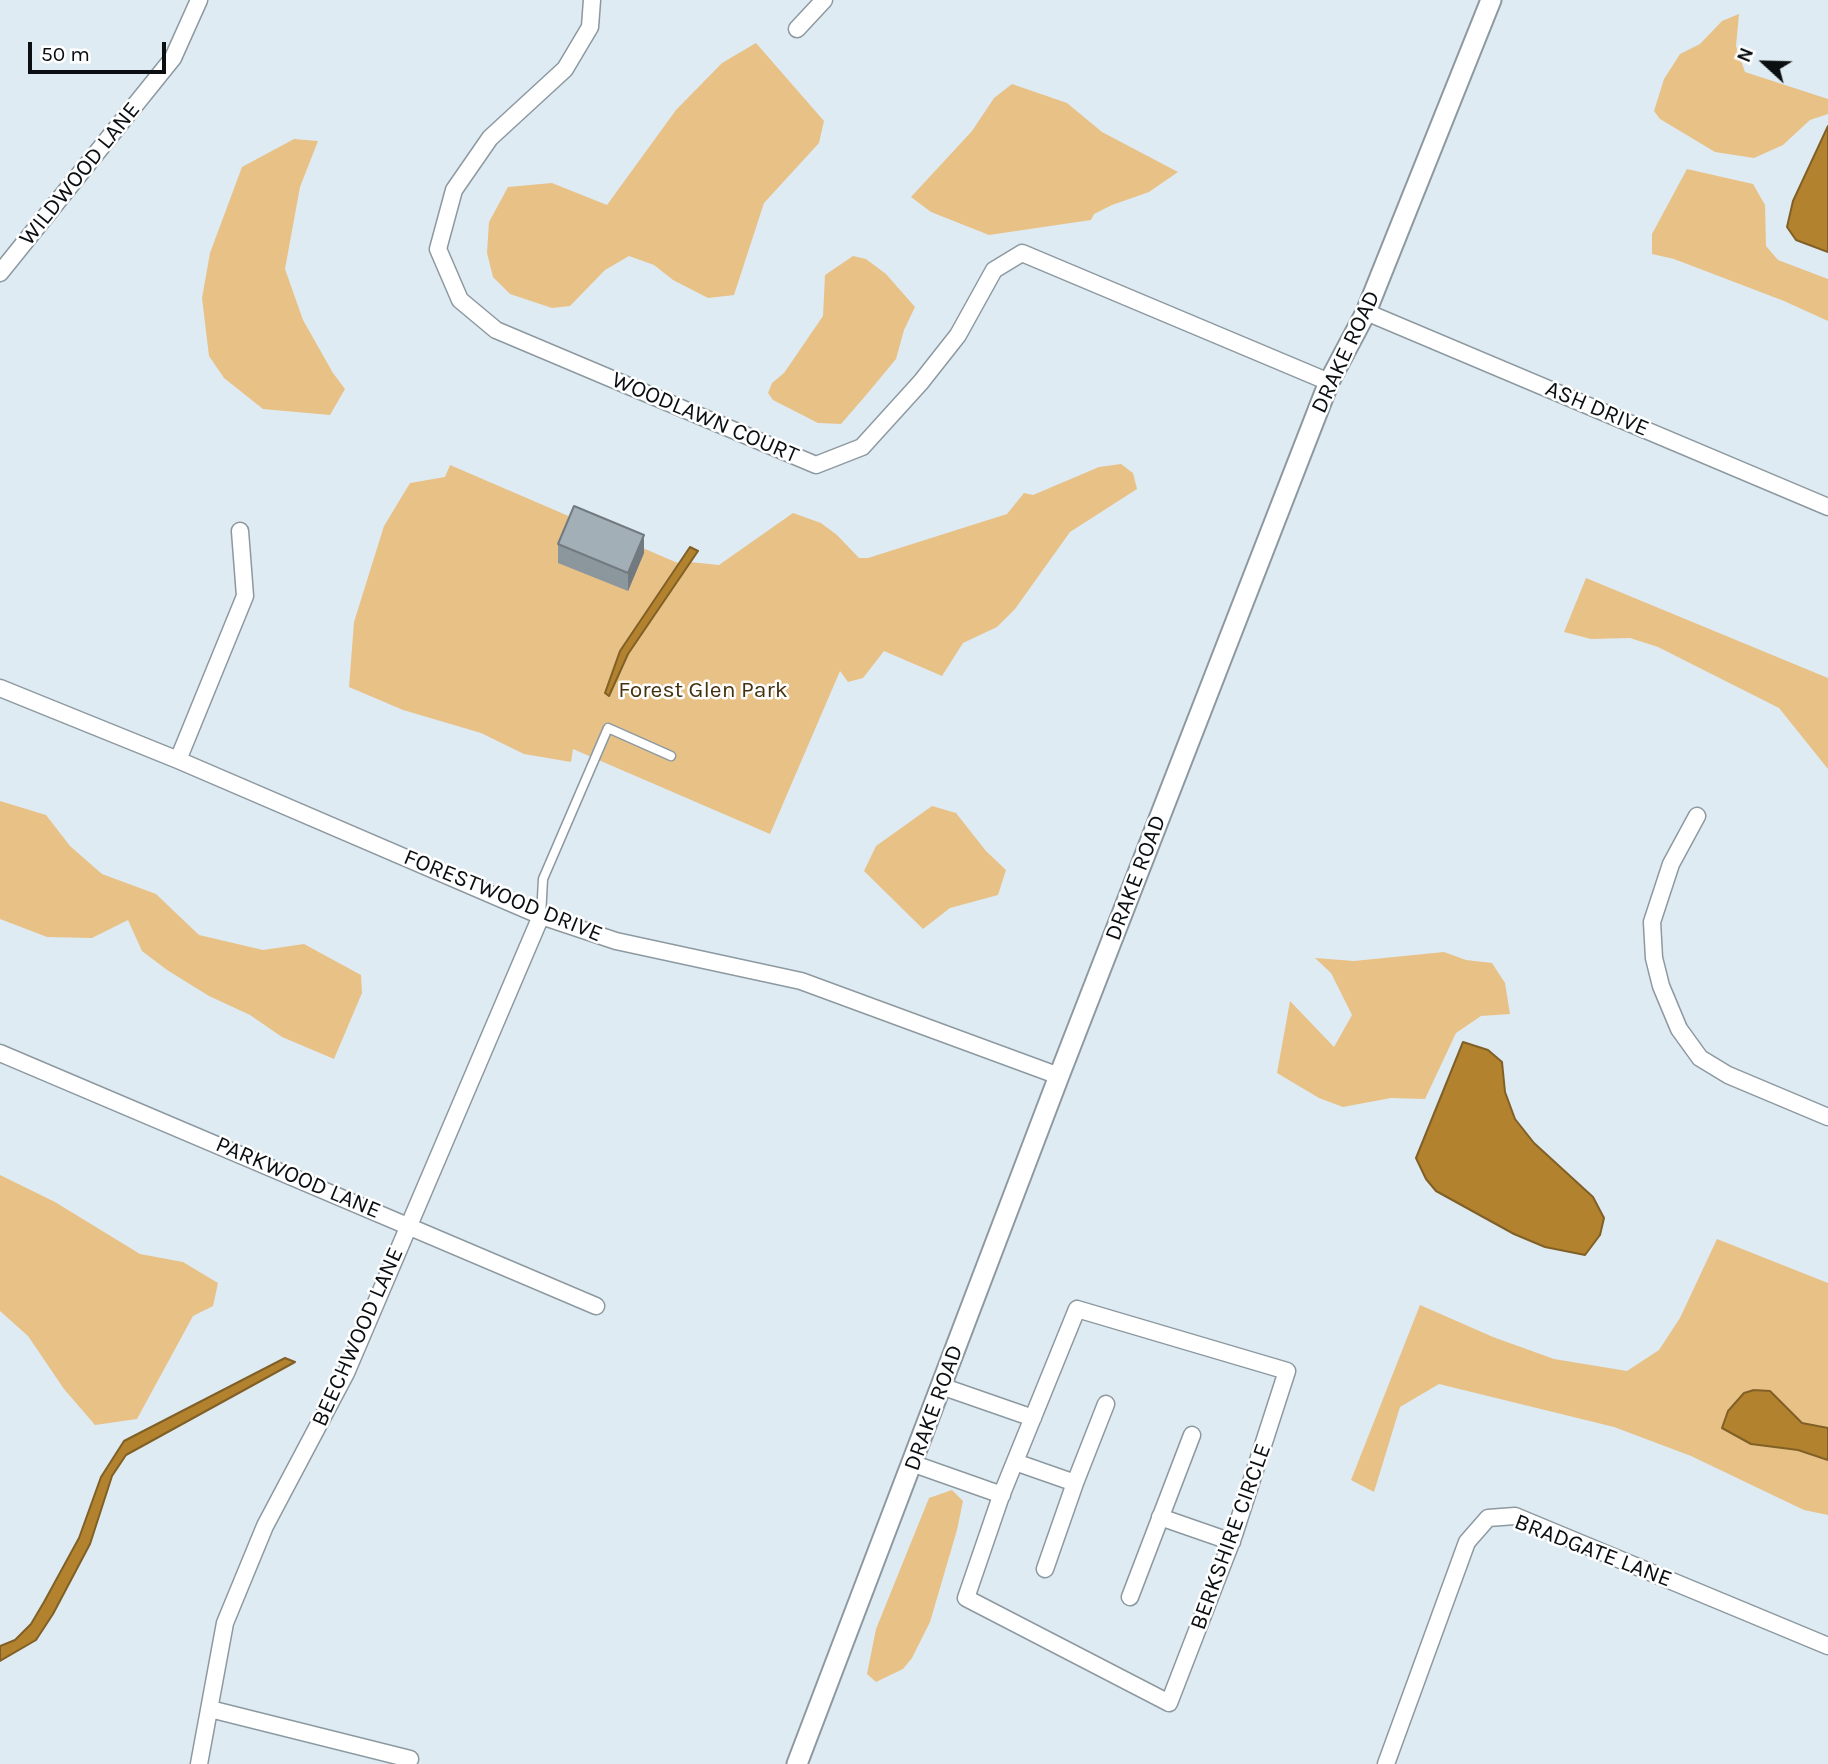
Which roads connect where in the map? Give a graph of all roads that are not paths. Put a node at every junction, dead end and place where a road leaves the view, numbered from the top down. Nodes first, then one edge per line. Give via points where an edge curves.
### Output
1 (199, 0) edge
2 (592, 0) edge
3 (824, 0) edge
4 (1491, 0) edge
5 (797, 29) dead end
6 (0, 273) edge
7 (1366, 312) junction
8 (1329, 382) junction
9 (1828, 507) edge
10 (240, 530) dead end
11 (0, 688) edge
12 (671, 756) dead end
13 (178, 760) junction
14 (1697, 816) dead end
15 (541, 916) junction
16 (0, 1053) edge
17 (1059, 1076) junction
18 (1828, 1117) edge
19 (409, 1224) junction
20 (596, 1306) dead end
21 (941, 1386) junction
22 (1106, 1404) dead end
23 (1033, 1418) junction
24 (1192, 1435) dead end
25 (1015, 1462) junction
26 (914, 1464) junction
27 (1075, 1483) junction
28 (1002, 1495) junction
29 (1160, 1517) junction
30 (1232, 1542) junction
31 (1045, 1569) dead end
32 (1130, 1597) dead end
33 (1828, 1646) edge
34 (210, 1709) junction
35 (410, 1759) dead end
36 (199, 1764) edge
37 (797, 1764) edge
38 (1386, 1764) edge

1 - 6 street, WILDWOOD LANE via 173,58
2 - 8 street, WOODLAWN COURT via 590,27 565,69 490,138 454,190 438,249 460,300 496,330 816,465 862,447 958,335 994,270 1022,253
3 - 5 street
4 - 7 street, DRAKE ROAD
7 - 8 street, DRAKE ROAD
7 - 9 street, ASH DRIVE
8 - 17 street, DRAKE ROAD
10 - 13 street via 245,596
11 - 13 street, FORESTWOOD DRIVE
12 - 15 lane via 608,728 543,879
13 - 15 street, FORESTWOOD DRIVE
14 - 18 street via 1671,864 1653,922 1654,958 1679,1029 1700,1058 1728,1075
15 - 17 street, FORESTWOOD DRIVE via 615,941 801,981
15 - 19 street, BEECHWOOD LANE
16 - 19 street, PARKWOOD LANE
17 - 21 street, DRAKE ROAD
19 - 20 street, PARKWOOD LANE
19 - 34 street, BEECHWOOD LANE via 346,1373 265,1526 225,1623
21 - 23 street
21 - 26 street, DRAKE ROAD
22 - 27 street
23 - 25 street
23 - 30 street, BERKSHIRE CIRCLE via 1077,1309 1287,1371
24 - 29 street
25 - 27 street
25 - 28 street
26 - 28 street
26 - 37 street, DRAKE ROAD
27 - 31 street
28 - 30 street, BERKSHIRE CIRCLE via 966,1598 1170,1703
29 - 30 street
29 - 32 street
33 - 38 street, BRADGATE LANE via 1515,1516 1488,1518 1467,1542
34 - 35 street
34 - 36 street, BEECHWOOD LANE

